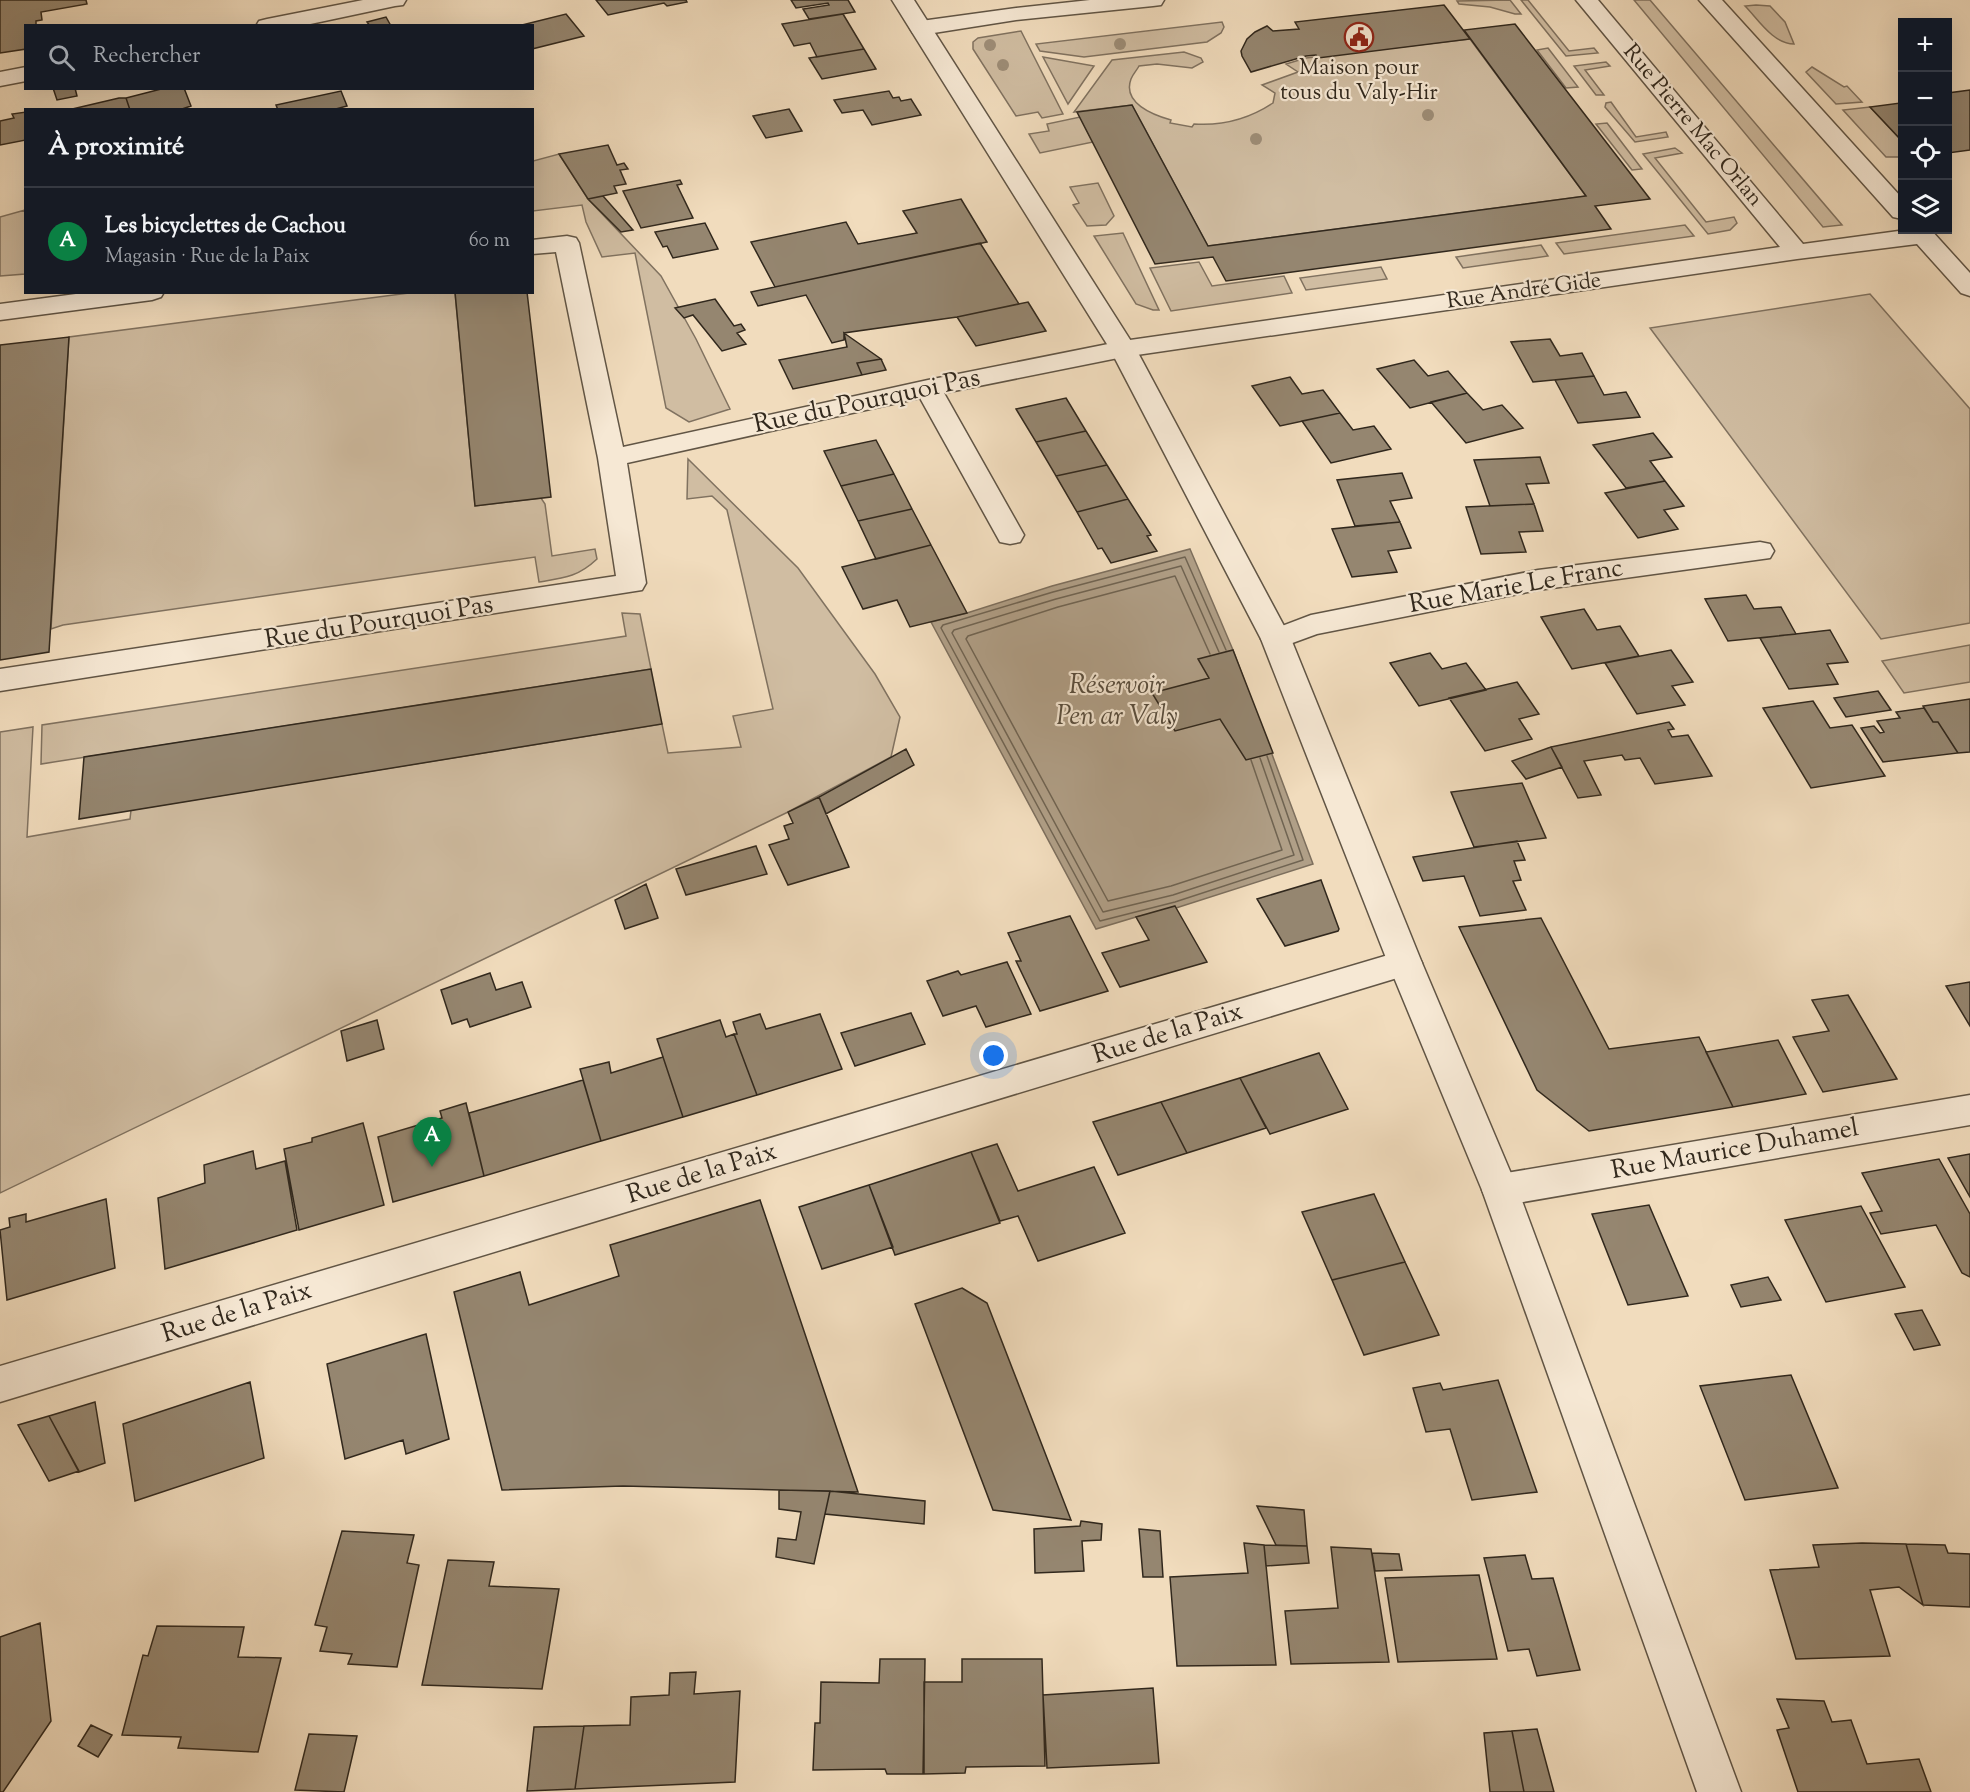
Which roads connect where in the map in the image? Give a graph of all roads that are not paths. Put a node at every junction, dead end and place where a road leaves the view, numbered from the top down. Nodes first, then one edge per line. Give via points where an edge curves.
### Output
1 (395, 0) edge
2 (903, 0) edge
3 (1153, 0) edge
4 (1587, 0) edge
5 (1710, 0) edge
6 (277, 24) edge
7 (921, 28) junction
8 (24, 74) edge
9 (0, 79) edge
10 (1898, 208) edge
11 (1915, 234) edge
12 (1923, 234) edge
13 (534, 247) edge
14 (1797, 252) junction
15 (1970, 288) edge
16 (137, 294) edge
17 (0, 312) edge
18 (1123, 349) junction
19 (928, 388) junction
20 (612, 458) junction
21 (1010, 535) dead end
22 (1760, 551) dead end
23 (1276, 639) junction
24 (0, 680) edge
25 (1404, 963) junction
26 (1970, 1110) edge
27 (1500, 1190) junction
28 (0, 1384) edge
29 (1719, 1792) edge

1 - 6 street
2 - 7 street
3 - 7 street
4 - 14 street, Rue Pierre Mac Orlan
5 - 10 street
7 - 18 street
8 - 9 street
11 - 14 street, Rue André Gide
12 - 15 street
13 - 20 street, Rue du Pourquoi Pas via 567,243
14 - 18 street, Rue André Gide
16 - 17 street
18 - 19 street, Rue du Pourquoi Pas
18 - 23 street
19 - 20 street, Rue du Pourquoi Pas
19 - 21 street
20 - 24 street, Rue du Pourquoi Pas via 632,583
22 - 23 street, Rue Marie Le Franc via 1538,580 1311,625
23 - 25 street
25 - 27 street
25 - 28 street, Rue de la Paix
26 - 27 street, Rue Maurice Duhamel
27 - 29 street

